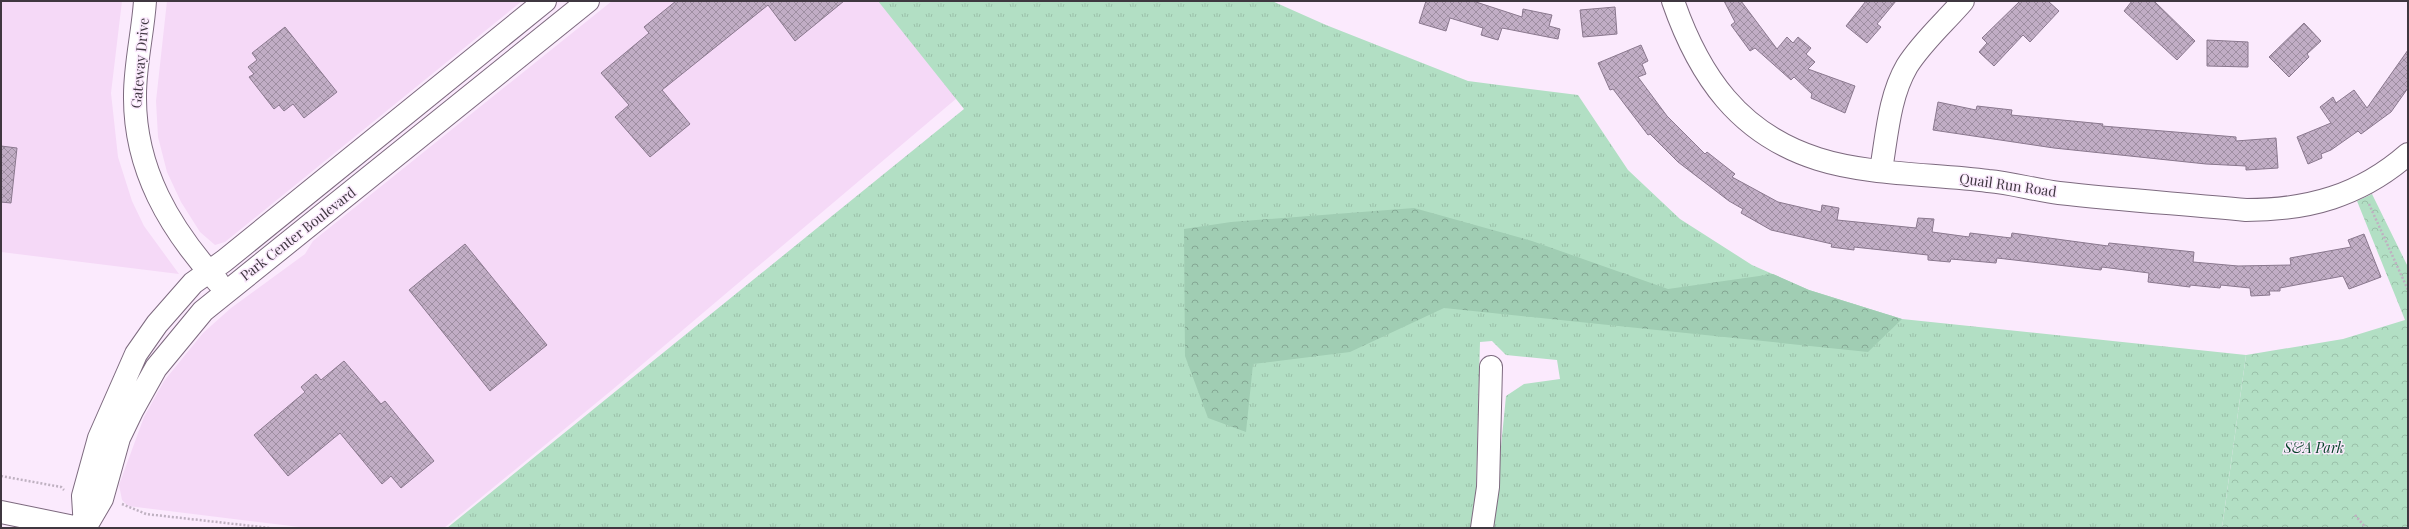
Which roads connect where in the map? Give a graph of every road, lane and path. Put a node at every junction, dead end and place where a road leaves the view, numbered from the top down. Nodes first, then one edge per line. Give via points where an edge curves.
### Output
1 (145, 1) edge
2 (545, 1) edge
3 (588, 1) edge
4 (1673, 1) edge
5 (1963, 1) edge
6 (2408, 154) edge
7 (1881, 170) junction
8 (2367, 200) dead end
9 (209, 272) junction
10 (2408, 290) edge
11 (226, 291) junction
12 (1491, 367) dead end
13 (1, 476) edge
14 (61, 487) dead end
15 (119, 500) dead end
16 (1, 512) edge
17 (2355, 515) dead end
18 (79, 528) edge
19 (85, 528) edge
20 (270, 528) edge
21 (1482, 528) edge
22 (2366, 528) edge

1 - 9 street, Gateway Drive via 135,94 137,136 143,162 164,212
2 - 9 street, Park Center Boulevard
3 - 11 street, Park Center Boulevard
4 - 7 street, Quail Run Road via 1686,38 1705,73 1731,105 1746,118 1782,143 1818,159 1852,167
5 - 7 street via 1918,50 1907,67 1890,111
6 - 7 street, Quail Run Road via 2359,187 2334,199 2312,205 2273,210 2246,210 2058,192 1990,181
8 - 10 path
9 - 11 street, Gateway Drive
9 - 19 street, Park Center Boulevard via 194,283 157,324 136,354 99,438 84,496
11 - 19 street, Park Center Boulevard via 203,311 156,368 119,438 102,499
12 - 21 street via 1488,487
13 - 14 path
15 - 20 path via 129,509 146,514
16 - 18 street
17 - 22 path

